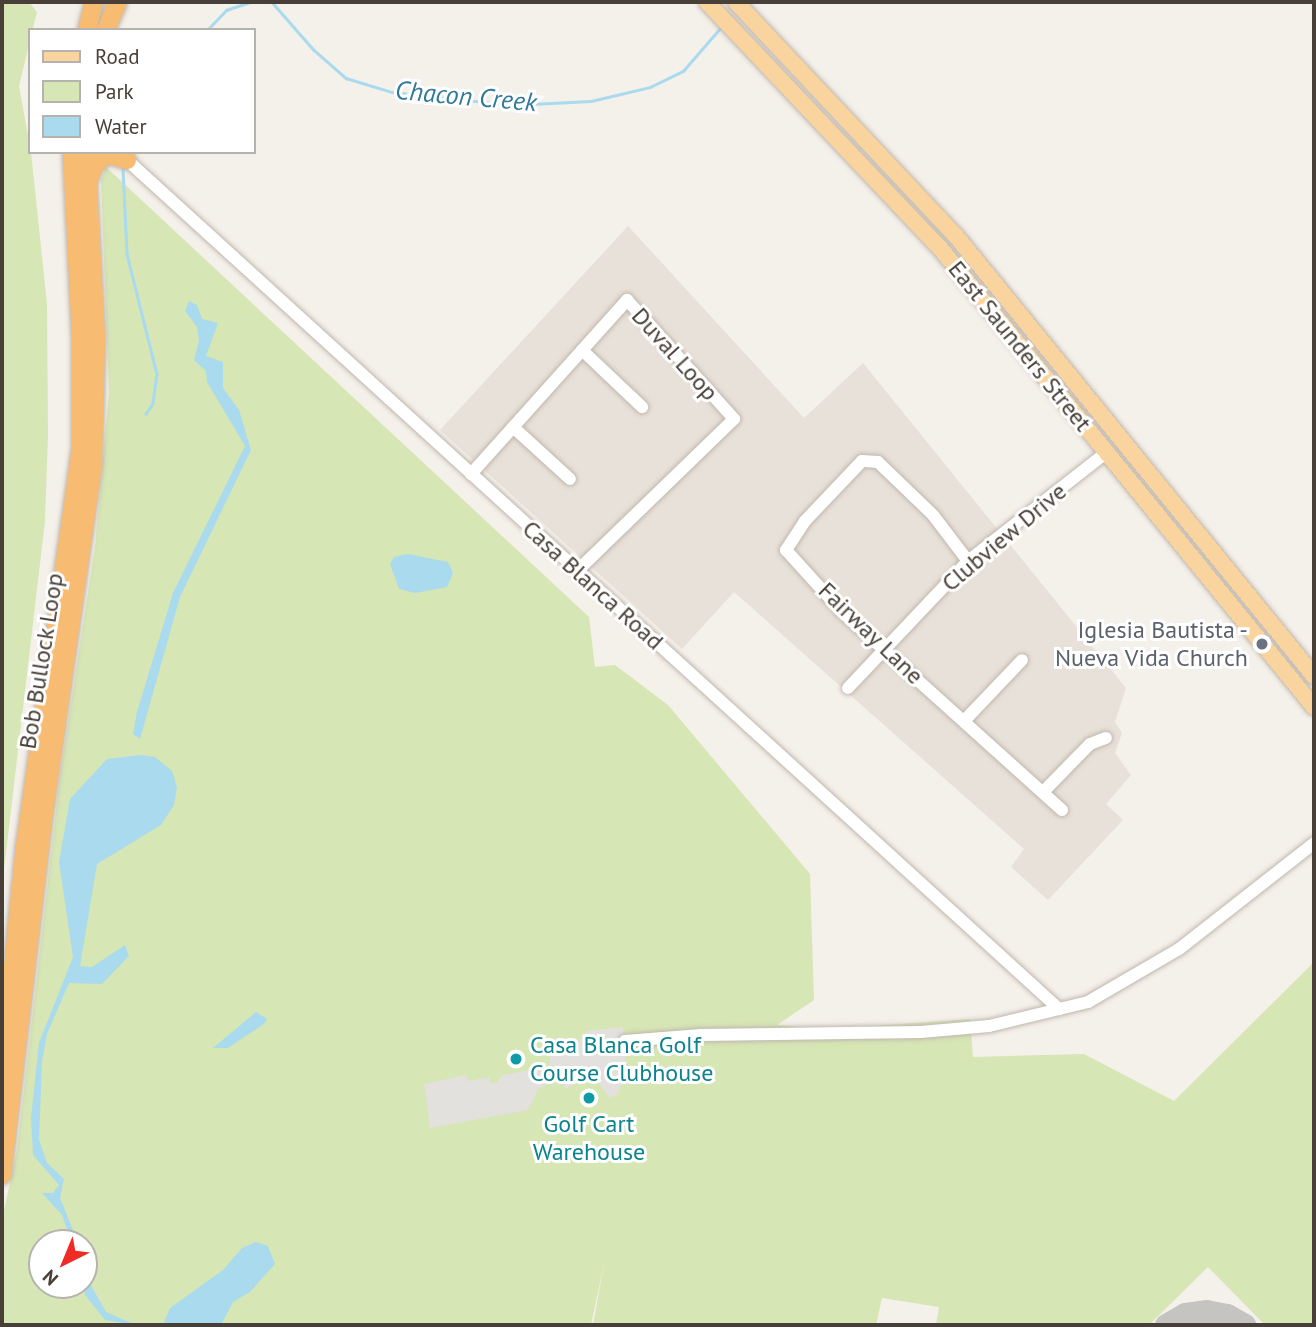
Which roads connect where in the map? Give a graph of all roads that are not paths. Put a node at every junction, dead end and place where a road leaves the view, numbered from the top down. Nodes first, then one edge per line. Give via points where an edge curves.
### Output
1 (707, 2) edge
2 (736, 2) edge
3 (104, 4) edge
4 (88, 28) edge
5 (104, 28) edge
6 (72, 154) edge
7 (86, 154) edge
8 (123, 156) edge
9 (86, 185) junction
10 (582, 350) junction
11 (642, 407) dead end
12 (513, 427) junction
13 (1107, 452) junction
14 (471, 474) junction
15 (570, 479) dead end
16 (1205, 540) junction
17 (1187, 550) junction
18 (968, 561) junction
19 (577, 571) junction
20 (1284, 639) junction
21 (884, 647) junction
22 (1021, 660) dead end
23 (1314, 676) edge
24 (848, 688) dead end
25 (1314, 707) edge
26 (964, 721) junction
27 (1106, 738) dead end
28 (1043, 792) junction
29 (1062, 810) dead end
30 (1314, 843) edge
31 (1059, 1009) junction
32 (625, 1041) dead end
33 (2, 1079) edge
34 (2, 1175) edge

1 - 13 main road, East Saunders Street via 896,198
2 - 16 main road, East Saunders Street via 956,236
3 - 4 highway
3 - 5 highway
6 - 33 highway, Bob Bullock Loop via 81,450 27,834
7 - 9 highway, Bob Bullock Loop
8 - 9 highway via 107,154 94,166
8 - 14 street, Casa Blanca Road
9 - 34 highway, Bob Bullock Loop via 96,336 93,463 44,813
10 - 11 street
10 - 12 street, Duval Loop
10 - 19 street, Duval Loop via 627,300 734,419
12 - 14 street, Duval Loop
12 - 15 street
13 - 16 main road via 1118,450 1168,511
13 - 17 main road, East Saunders Street
13 - 18 street, Clubview Drive
14 - 19 street, Casa Blanca Road
16 - 20 main road, East Saunders Street
17 - 20 main road via 1200,554 1271,637
17 - 25 main road, East Saunders Street
18 - 21 street, Clubview Drive
18 - 21 street, Fairway Lane via 933,515 878,462 862,461 805,521 786,550 842,612
19 - 31 street, Casa Blanca Road
20 - 23 main road, East Saunders Street
21 - 24 street, Clubview Drive
21 - 26 street, Fairway Lane
22 - 26 street
26 - 28 street, Fairway Lane
27 - 28 street via 1090,744
28 - 29 street, Fairway Lane
30 - 31 street via 1179,949 1088,1002
31 - 32 street via 989,1026 921,1032 701,1035

